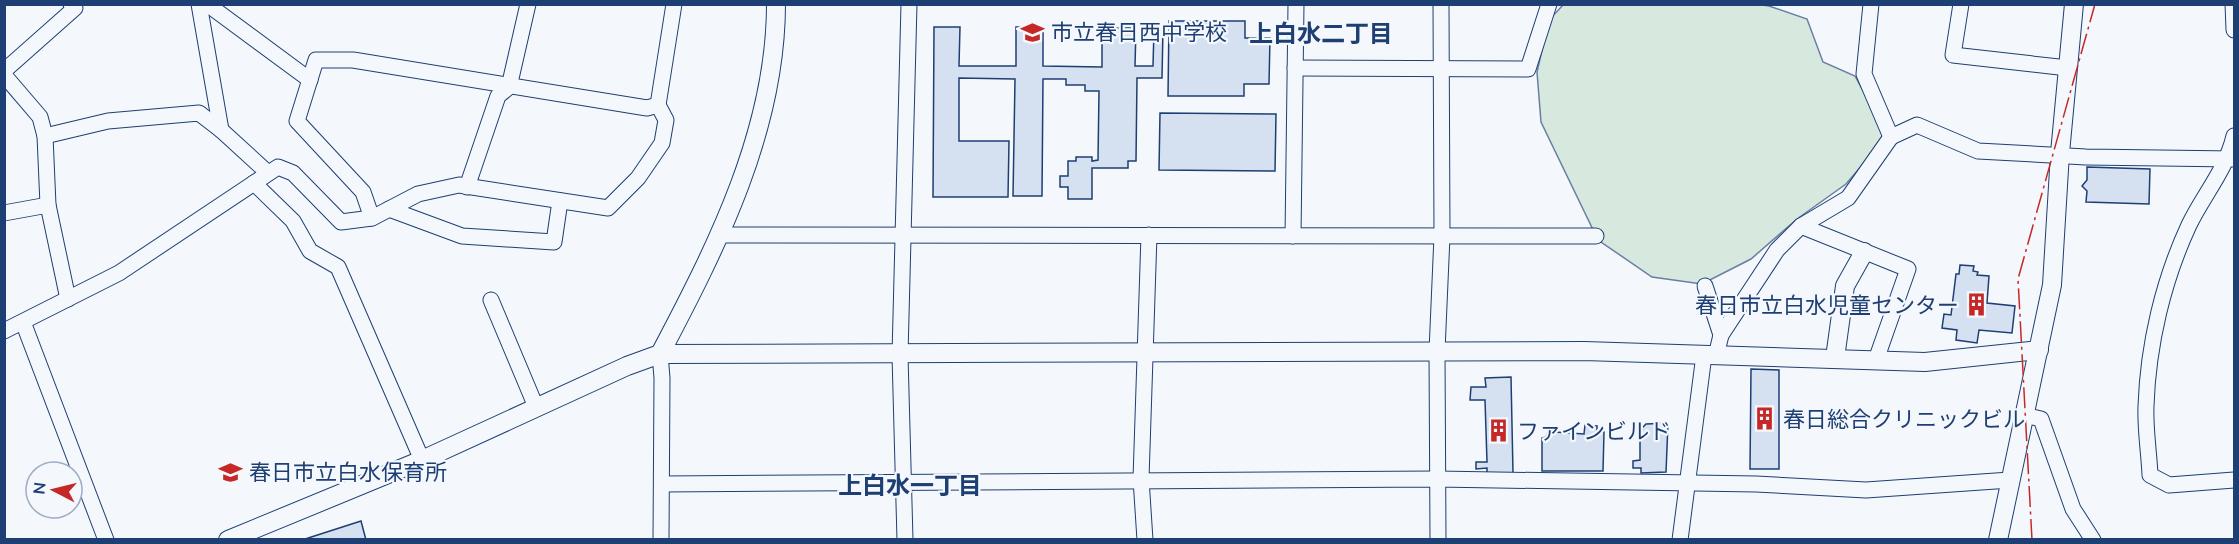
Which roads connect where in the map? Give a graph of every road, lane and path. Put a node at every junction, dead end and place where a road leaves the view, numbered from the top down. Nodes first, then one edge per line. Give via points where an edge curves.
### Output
1 (71, 4) edge
2 (199, 4) edge
3 (207, 4) edge
4 (528, 4) edge
5 (674, 4) edge
6 (776, 4) edge
7 (909, 4) edge
8 (1296, 4) edge
9 (1441, 4) edge
10 (1549, 4) edge
11 (1871, 4) edge
12 (1961, 4) edge
13 (2074, 4) edge
14 (2233, 4) edge
15 (2235, 30) edge
16 (1295, 68) junction
17 (2068, 68) junction
18 (1441, 69) junction
19 (4, 73) edge
20 (310, 80) junction
21 (509, 87) junction
22 (658, 105) junction
23 (221, 130) junction
24 (45, 136) junction
25 (2235, 136) edge
26 (1891, 137) junction
27 (2060, 153) junction
28 (2232, 159) edge
29 (268, 173) junction
30 (254, 183) junction
31 (467, 187) junction
32 (560, 201) junction
33 (48, 205) junction
34 (389, 209) junction
35 (4, 213) edge
36 (372, 218) junction
37 (1802, 226) junction
38 (905, 234) junction
39 (720, 235) junction
40 (1149, 235) junction
41 (1293, 236) junction
42 (1442, 236) junction
43 (1596, 236) dead end
44 (1864, 252) junction
45 (1706, 286) dead end
46 (68, 299) junction
47 (491, 300) dead end
48 (23, 322) junction
49 (4, 331) edge
50 (1721, 335) junction
51 (2038, 350) junction
52 (1437, 351) junction
53 (1147, 353) junction
54 (660, 354) junction
55 (900, 355) junction
56 (1710, 355) junction
57 (1835, 358) junction
58 (1876, 360) junction
59 (536, 407) junction
60 (2024, 415) junction
61 (422, 460) junction
62 (1142, 479) junction
63 (1437, 479) junction
64 (2010, 480) junction
65 (2235, 480) edge
66 (904, 482) junction
67 (1688, 483) junction
68 (662, 484) junction
69 (106, 540) edge
70 (228, 540) edge
71 (661, 540) edge
72 (905, 540) edge
73 (1144, 540) edge
74 (1438, 540) edge
75 (1680, 540) edge
76 (1998, 540) edge
77 (2094, 540) edge

1 - 19 street via 75,8
2 - 23 street
3 - 20 street
4 - 21 street
5 - 22 street
6 - 39 street via 776,27 758,134
7 - 38 street
8 - 16 street
9 - 18 street
10 - 18 street via 1528,69
11 - 26 street via 1864,74
12 - 17 street via 1953,55
13 - 17 street
14 - 15 street
16 - 18 street
16 - 41 street
17 - 27 street
18 - 42 street
19 - 24 street via 40,117
20 - 21 street via 316,60 353,60
20 - 36 street via 297,121 363,192
21 - 22 street via 647,108
21 - 31 street via 498,96
22 - 32 street via 666,120 662,143 638,178 608,208
23 - 24 street via 199,113 108,121
23 - 29 street
24 - 33 street
25 - 28 street
26 - 27 street via 1917,125 1978,151
26 - 37 street via 1848,198
27 - 28 street via 2086,157
27 - 51 street via 2052,285
28 - 65 street via 2190,224 2168,276 2151,350 2145,408 2150,475 2169,485
29 - 30 street
29 - 36 street via 278,167 293,174 341,222
30 - 46 street via 119,273
30 - 61 street via 294,221 310,251 338,267
31 - 32 street
31 - 34 street via 459,185 418,194
32 - 34 street via 554,242 462,236
33 - 35 street
33 - 46 street
34 - 36 street
37 - 44 street
37 - 50 street via 1777,250
38 - 39 street
38 - 40 street
38 - 55 street
39 - 54 street
40 - 41 street
40 - 53 street
41 - 42 street
42 - 43 street
42 - 52 street
44 - 57 street via 1845,286
44 - 58 street via 1908,269
45 - 50 street
46 - 48 street
47 - 59 street
48 - 49 street
48 - 69 street
50 - 56 street
51 - 58 street via 1925,362
51 - 60 street
52 - 53 street
52 - 56 street
52 - 63 street
53 - 55 street
53 - 62 street
54 - 55 street
54 - 59 street
54 - 68 street
55 - 66 street
56 - 57 street
56 - 67 street
57 - 58 street
59 - 61 street
60 - 64 street
60 - 77 street via 2041,419 2073,509
61 - 70 street
62 - 63 street
62 - 66 street
62 - 73 street
63 - 67 street
63 - 74 street
64 - 67 street via 1866,490
64 - 76 street
66 - 68 street
66 - 72 street
67 - 75 street
68 - 71 street

